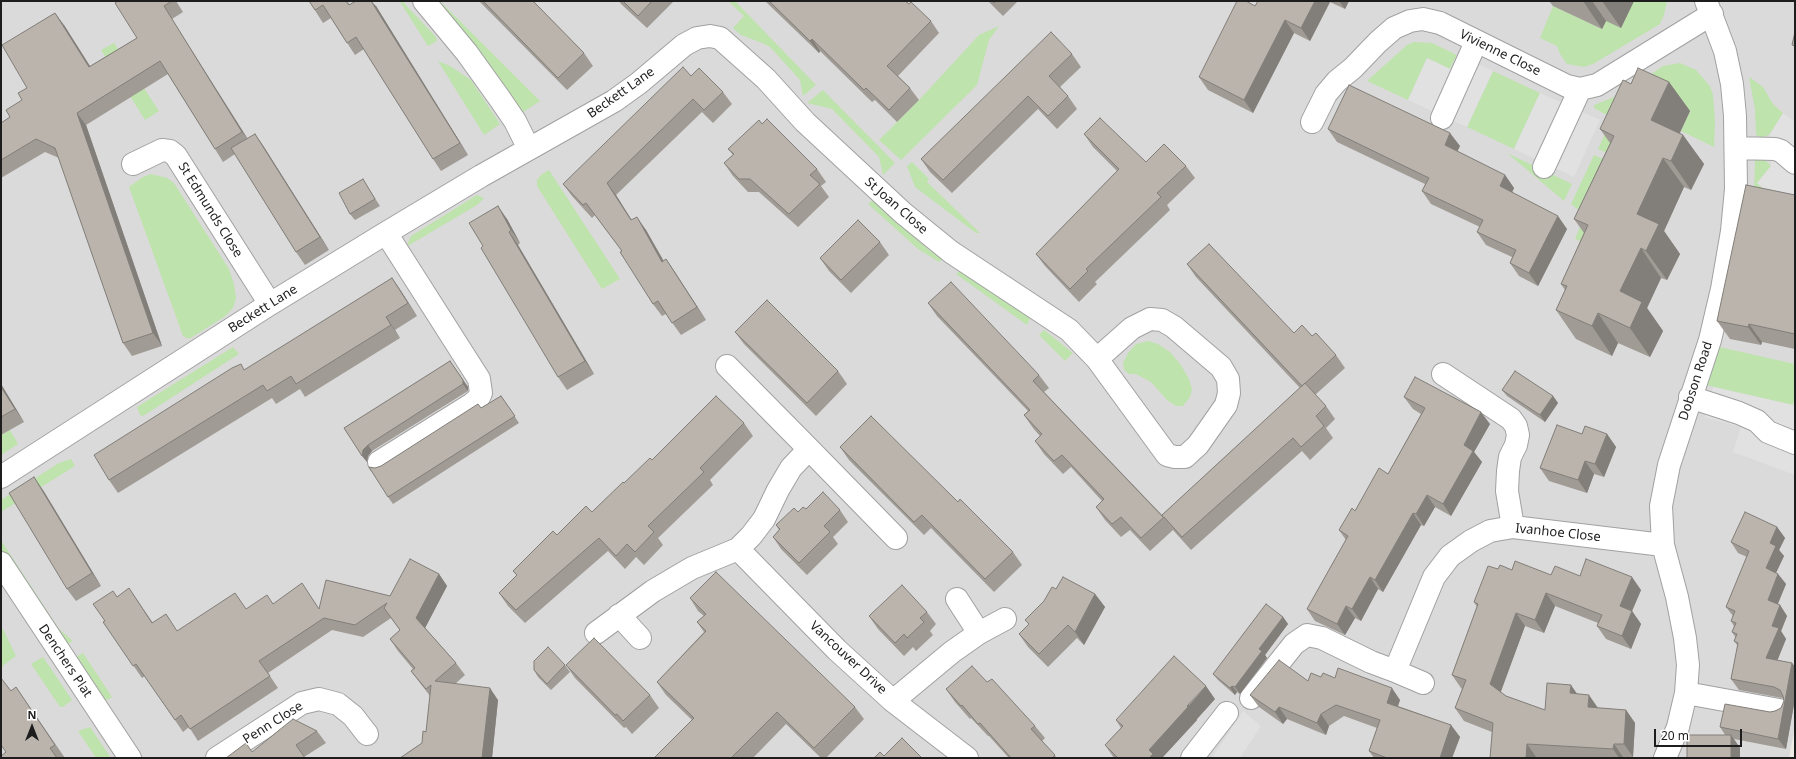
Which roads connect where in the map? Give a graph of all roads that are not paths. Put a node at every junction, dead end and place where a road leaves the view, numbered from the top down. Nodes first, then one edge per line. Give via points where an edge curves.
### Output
1 (424, 1) edge
2 (1709, 7) edge
3 (710, 36) joint
4 (1476, 42) junction
5 (1580, 89) junction
6 (1442, 118) dead end
7 (1312, 122) dead end
8 (1736, 148) junction
9 (529, 149) junction
10 (1795, 163) edge
11 (133, 164) dead end
12 (1544, 167) dead end
13 (386, 234) junction
14 (270, 304) junction
15 (1097, 359) junction
16 (727, 366) dead end
17 (1443, 374) dead end
18 (1690, 397) junction
19 (1795, 443) edge
20 (809, 449) junction
21 (379, 462) dead end
22 (1, 477) edge
23 (1513, 527) junction
24 (896, 538) dead end
25 (1663, 545) junction
26 (738, 549) junction
27 (1, 563) edge
28 (957, 599) dead end
29 (619, 615) junction
30 (1005, 619) dead end
31 (596, 633) dead end
32 (979, 633) junction
33 (640, 638) dead end
34 (1395, 671) junction
35 (1423, 683) dead end
36 (1686, 693) junction
37 (1251, 698) edge
38 (893, 701) junction
39 (1779, 710) edge
40 (1227, 713) dead end
41 (368, 734) dead end
42 (130, 758) edge
43 (217, 758) edge
44 (967, 758) edge
45 (1192, 758) edge
46 (1664, 758) edge

1 - 9 street via 467,53 500,99
2 - 5 street via 1597,85
2 - 8 street, Dobson Road via 1725,52 1732,84
3 - 9 street, Beckett Lane via 697,38 684,45 614,101
3 - 15 street, St Joan Close via 720,38 766,79 810,127 903,213 951,252 1069,330
4 - 5 street, Vivienne Close via 1567,86
4 - 6 street
4 - 7 street, Vivienne Close via 1440,23 1423,19 1394,28 1326,94
5 - 12 street
8 - 10 street via 1775,149
8 - 18 street, Dobson Road via 1732,231 1722,289 1710,340
9 - 13 street, Beckett Lane
11 - 14 street, St Edmunds Close via 162,150 170,151 176,156
13 - 14 street, Beckett Lane
13 - 21 street via 479,379 481,393 472,404
14 - 22 street, Beckett Lane
15 - 15 street, St Joan Close via 1132,328 1150,319 1162,320 1174,327 1221,367 1228,379 1226,405 1198,445 1185,457 1167,455
16 - 20 street
17 - 23 street via 1511,419 1516,426 1518,435 1510,457 1507,491
18 - 19 street via 1739,413 1757,421 1768,432
18 - 25 street, Dobson Road via 1669,465 1661,506
20 - 24 street
20 - 26 street via 791,468 764,519
23 - 25 street, Ivanhoe Close
23 - 34 street, Ivanhoe Close via 1490,532 1471,541 1450,556 1434,577
25 - 36 street, Dobson Road via 1685,638 1688,665
26 - 29 street via 692,568
26 - 38 street, Vancouver Drive via 837,650
27 - 42 street, Denchers Plat
28 - 32 street
29 - 31 street
29 - 33 street
30 - 32 street
32 - 38 street
34 - 35 street
34 - 37 street via 1322,638 1307,635 1294,644
36 - 39 street
36 - 46 street, Dobson Road via 1678,727
38 - 44 street, Vancouver Drive
40 - 45 street
41 - 43 street, Penn Close via 353,716 338,704 319,699 302,703

